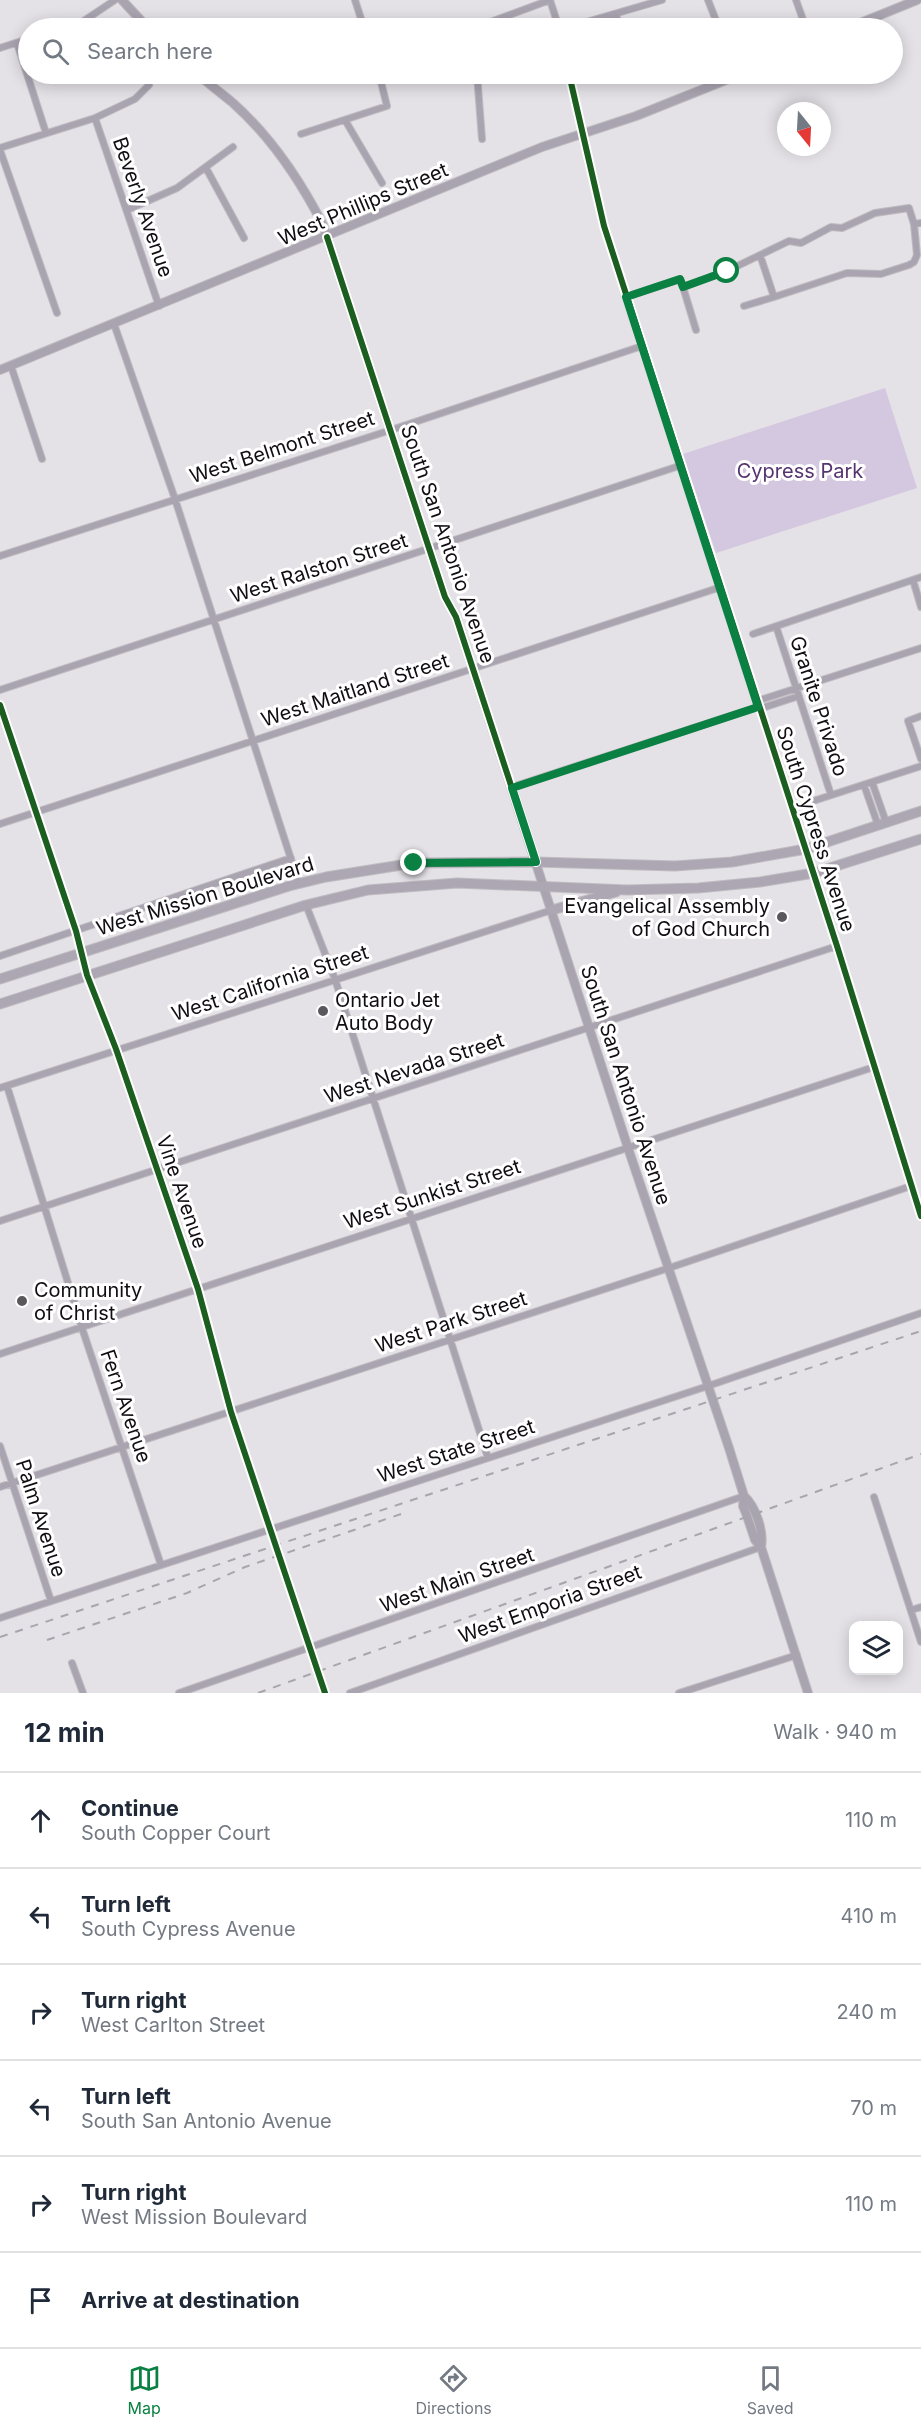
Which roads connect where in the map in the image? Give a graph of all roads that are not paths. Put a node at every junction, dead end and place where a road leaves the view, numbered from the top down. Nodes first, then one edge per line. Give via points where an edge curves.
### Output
1 (115, 0) edge
2 (122, 0) edge
3 (355, 0) edge
4 (550, 0) edge
5 (662, 0) edge
6 (708, 0) edge
7 (796, 0) edge
8 (917, 0) edge
9 (616, 15) junction
10 (88, 18) edge
11 (139, 18) edge
12 (361, 18) edge
13 (501, 18) edge
14 (556, 18) edge
15 (604, 18) edge
16 (617, 18) edge
17 (715, 18) edge
18 (802, 18) edge
19 (873, 18) edge
20 (17, 43) joint
21 (18, 46) edge
22 (0, 48) edge
23 (30, 84) edge
24 (209, 84) edge
25 (382, 84) edge
26 (478, 84) edge
27 (571, 84) edge
28 (716, 84) edge
29 (149, 85) dead end
30 (95, 118) junction
31 (345, 120) junction
32 (46, 133) junction
33 (581, 133) junction
34 (301, 134) dead end
35 (482, 139) dead end
36 (233, 147) dead end
37 (0, 149) edge
38 (206, 168) junction
39 (382, 183) dead end
40 (127, 210) junction
41 (917, 223) edge
42 (327, 237) junction
43 (244, 238) dead end
44 (759, 255) junction
45 (683, 287) junction
46 (626, 297) junction
47 (774, 297) junction
48 (159, 306) junction
49 (744, 306) dead end
50 (57, 313) dead end
51 (114, 324) junction
52 (696, 330) dead end
53 (642, 346) junction
54 (10, 366) junction
55 (0, 370) edge
56 (391, 430) junction
57 (42, 459) dead end
58 (682, 465) junction
59 (176, 499) junction
60 (430, 550) junction
61 (0, 556) edge
62 (921, 577) edge
63 (913, 580) junction
64 (721, 587) junction
65 (921, 607) edge
66 (213, 620) junction
67 (776, 626) junction
68 (753, 634) dead end
69 (921, 648) edge
70 (473, 669) junction
71 (797, 688) junction
72 (0, 690) edge
73 (799, 696) junction
74 (0, 705) edge
75 (758, 706) junction
76 (921, 716) edge
77 (253, 740) junction
78 (921, 759) edge
79 (921, 766) edge
80 (872, 782) junction
81 (864, 784) junction
82 (512, 788) junction
83 (831, 795) junction
84 (807, 803) dead end
85 (921, 811) edge
86 (37, 813) junction
87 (882, 824) junction
88 (0, 825) edge
89 (921, 838) edge
90 (806, 849) junction
91 (291, 858) junction
92 (536, 862) junction
93 (814, 873) junction
94 (299, 884) junction
95 (543, 886) junction
96 (627, 890) junction
97 (306, 905) junction
98 (552, 910) junction
99 (76, 931) junction
100 (837, 946) junction
101 (81, 952) junction
102 (0, 956) edge
103 (87, 975) junction
104 (335, 979) junction
105 (0, 980) edge
106 (0, 1004) edge
107 (590, 1027) junction
108 (116, 1049) junction
109 (874, 1066) junction
110 (4, 1087) edge
111 (374, 1099) junction
112 (628, 1148) junction
113 (156, 1169) junction
114 (911, 1186) junction
115 (44, 1205) junction
116 (921, 1216) edge
117 (411, 1218) junction
118 (0, 1221) edge
119 (669, 1268) junction
120 (198, 1289) junction
121 (921, 1313) edge
122 (82, 1328) junction
123 (450, 1340) junction
124 (0, 1354) edge
125 (708, 1386) junction
126 (231, 1412) junction
127 (0, 1446) edge
128 (123, 1447) junction
129 (488, 1458) junction
130 (12, 1484) junction
131 (0, 1487) edge
132 (744, 1496) junction
133 (874, 1497) dead end
134 (270, 1530) junction
135 (761, 1547) junction
136 (161, 1565) junction
137 (51, 1601) junction
138 (921, 1607) edge
139 (911, 1610) junction
140 (0, 1618) edge
141 (921, 1642) edge
142 (310, 1649) junction
143 (797, 1655) junction
144 (72, 1663) dead end
145 (83, 1693) edge
146 (179, 1693) edge
147 (325, 1693) edge
148 (350, 1693) edge
149 (679, 1693) edge
150 (808, 1693) edge

1 - 10 street
2 - 11 street
3 - 12 street
4 - 13 street
4 - 14 street
5 - 9 street
6 - 17 street
7 - 18 street
8 - 19 street
9 - 15 street
9 - 16 street
20 - 21 street
20 - 22 street
23 - 32 street
24 - 42 street, South San Antonio Avenue via 264,134 303,187
25 - 31 street via 387,106
26 - 35 street
27 - 33 street, South Cypress Avenue
28 - 33 street, West Phillips Street
29 - 30 street via 135,99
30 - 32 street
30 - 40 street, Beverly Avenue
31 - 34 street
31 - 39 street
32 - 37 street
33 - 42 street, West Phillips Street
33 - 46 street, South Cypress Avenue
36 - 38 street
37 - 50 street
38 - 40 street via 177,189
38 - 43 street
40 - 48 street, Beverly Avenue
41 - 44 street via 909,208 875,213 842,228 831,227 803,243 789,241
41 - 47 street via 917,255 912,263 884,273 847,273
42 - 48 street, West Phillips Street
42 - 56 street, South San Antonio Avenue
44 - 45 street
44 - 47 street
45 - 46 street via 680,279
45 - 52 street
46 - 53 street, South Cypress Avenue
47 - 49 street
48 - 51 street, West Phillips Street
51 - 54 street, West Phillips Street
51 - 59 street
53 - 56 street, West Belmont Street
53 - 58 street, South Cypress Avenue
54 - 55 street, West Phillips Street
54 - 57 street
56 - 59 street, West Belmont Street
56 - 60 street, South San Antonio Avenue
58 - 60 street, West Ralston Street
58 - 64 street, South Cypress Avenue
59 - 61 street, West Belmont Street
59 - 66 street
60 - 66 street, West Ralston Street
60 - 70 street, South San Antonio Avenue
62 - 63 street
63 - 65 street
63 - 67 street
64 - 70 street, West Maitland Street
64 - 75 street, South Cypress Avenue
66 - 72 street, West Ralston Street
66 - 77 street
67 - 68 street
67 - 71 street, Granite Privado
69 - 71 street
70 - 77 street, West Maitland Street
70 - 82 street, South San Antonio Avenue
71 - 73 street, Granite Privado
71 - 75 street
73 - 75 street
73 - 83 street, Granite Privado
74 - 86 street, Vine Avenue
75 - 82 street
75 - 90 street, South Cypress Avenue
76 - 78 street via 908,721
77 - 86 street, West Maitland Street
77 - 91 street
79 - 80 street
80 - 81 street
80 - 87 street, Granite Privado
81 - 83 street
81 - 87 street, Granite Privado
82 - 92 street, South San Antonio Avenue
83 - 84 street
85 - 87 main road, West Mission Boulevard
86 - 88 street, West Maitland Street
86 - 99 street, Vine Avenue
87 - 90 main road, West Mission Boulevard
89 - 93 main road, West Mission Boulevard
90 - 92 main road, West Mission Boulevard via 732,862 675,866
90 - 93 street, South Cypress Avenue
91 - 94 street
91 - 99 street
92 - 94 main road, West Mission Boulevard via 414,863
92 - 95 street, South San Antonio Avenue
93 - 96 main road, West Mission Boulevard via 698,888
93 - 100 street, South Cypress Avenue
94 - 101 main road, West Mission Boulevard
95 - 96 main road, West Mission Boulevard
95 - 97 main road, West Mission Boulevard via 457,883 368,890
95 - 98 street, South San Antonio Avenue
96 - 98 main road
97 - 103 main road, West Mission Boulevard
97 - 104 street
98 - 104 street, West California Street
98 - 107 street, South San Antonio Avenue
99 - 101 street, Vine Avenue
99 - 102 street
100 - 107 street, West Nevada Street
100 - 109 street, South Cypress Avenue
101 - 103 street, Vine Avenue
101 - 105 main road, West Mission Boulevard
103 - 106 main road, West Mission Boulevard
103 - 108 street, Vine Avenue
104 - 108 street, West California Street
104 - 111 street
107 - 111 street, West Nevada Street
107 - 112 street, South San Antonio Avenue
108 - 110 street, West California Street
108 - 113 street, Vine Avenue
109 - 112 street, West Sunkist Street
109 - 114 street, South Cypress Avenue
110 - 115 street, Fern Avenue
111 - 113 street, West Nevada Street
111 - 117 street
112 - 117 street, West Sunkist Street
112 - 119 street, South San Antonio Avenue
113 - 115 street, West Nevada Street
113 - 120 street, Vine Avenue
114 - 116 street, South Cypress Avenue
114 - 119 street, West Park Street
115 - 118 street, West Nevada Street
115 - 122 street, Fern Avenue
117 - 120 street, West Sunkist Street
117 - 123 street
119 - 123 street, West Park Street
119 - 125 street, South San Antonio Avenue
120 - 122 street, West Sunkist Street
120 - 126 street, Vine Avenue
121 - 125 street, West State Street
122 - 124 street, West Sunkist Street
122 - 128 street, Fern Avenue
123 - 126 street, West Park Street
123 - 129 street
125 - 129 street, West State Street
125 - 132 street, South San Antonio Avenue
126 - 128 street, West Park Street
126 - 134 street, Vine Avenue
127 - 130 street, Palm Avenue
128 - 130 street, West Park Street
128 - 136 street, Fern Avenue
129 - 134 street, West State Street
130 - 131 street, West Park Street
130 - 137 street, Palm Avenue
132 - 135 street, South San Antonio Avenue via 743,1506
132 - 142 street, West Main Street
133 - 139 street
134 - 136 street, West State Street
134 - 142 street, Vine Avenue
135 - 143 street, South San Antonio Avenue
135 - 148 street, West Emporia Street
136 - 137 street, West State Street
137 - 140 street, West State Street
138 - 139 street
139 - 141 street
142 - 146 street, West Main Street
142 - 147 street, Vine Avenue
143 - 149 street
143 - 150 street, South San Antonio Avenue
144 - 145 street

